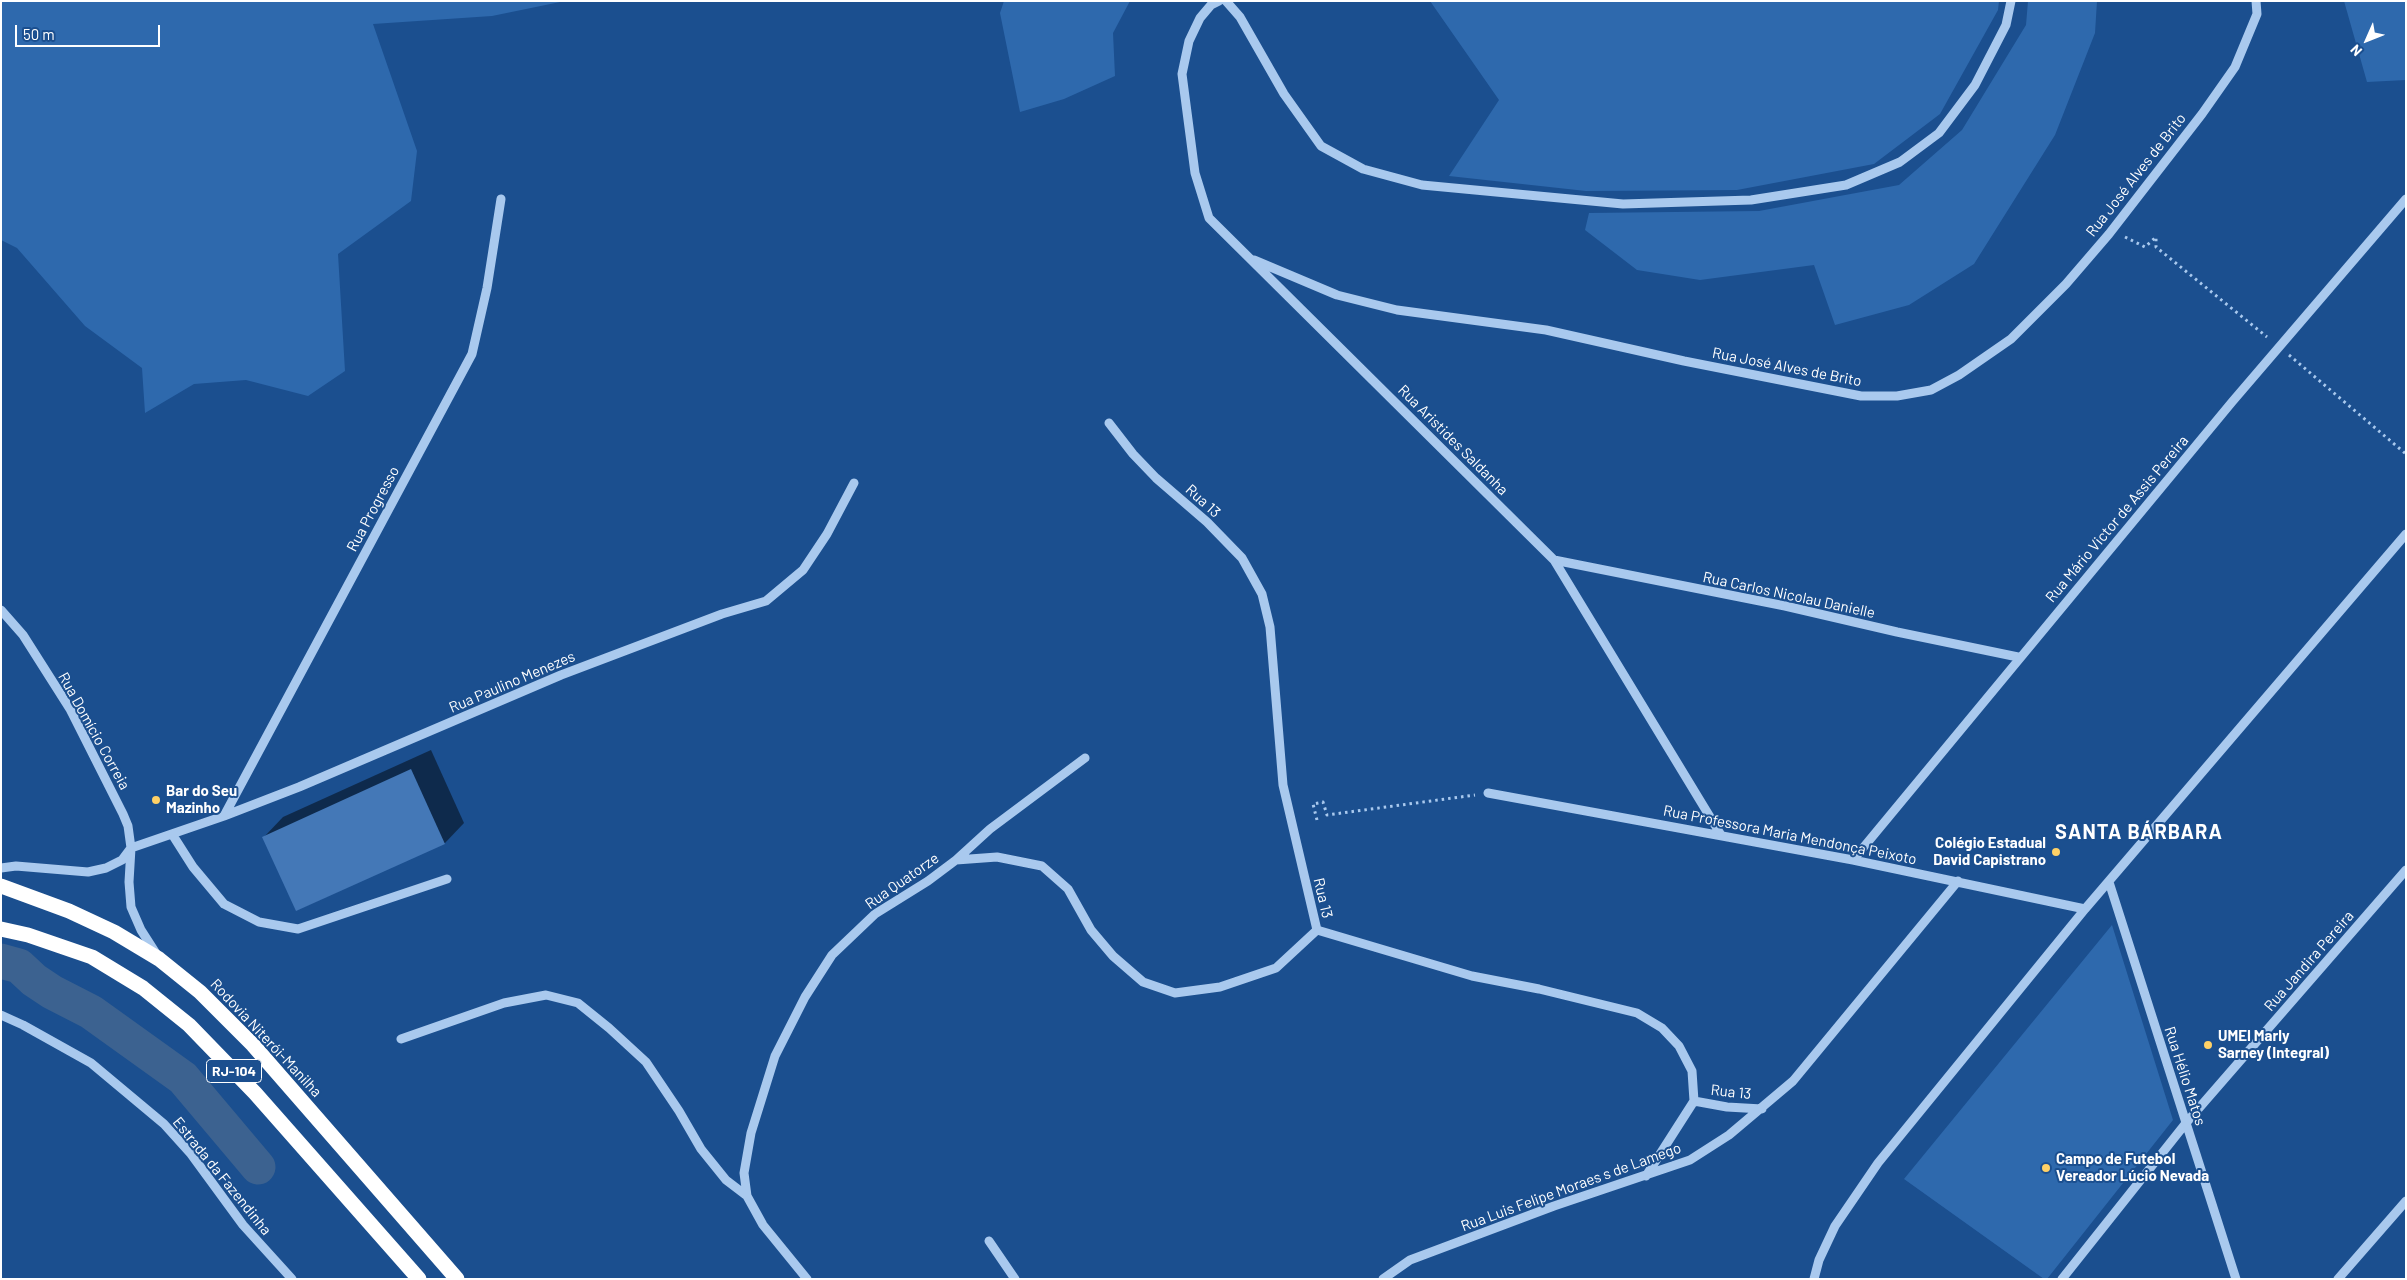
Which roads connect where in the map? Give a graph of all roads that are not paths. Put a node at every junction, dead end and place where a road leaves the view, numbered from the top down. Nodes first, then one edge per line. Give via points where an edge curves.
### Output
1 (1219, 1) edge
2 (1226, 1) edge
3 (2012, 1) edge
4 (2256, 1) edge
5 (501, 199) dead end
6 (2406, 199) edge
7 (1254, 260) junction
8 (1109, 423) dead end
9 (854, 482) dead end
10 (2406, 534) edge
11 (1554, 560) junction
12 (1, 610) edge
13 (2018, 657) junction
14 (1086, 758) dead end
15 (1488, 793) road end
16 (224, 816) junction
17 (172, 834) junction
18 (1721, 835) junction
19 (131, 848) junction
20 (956, 860) junction
21 (1853, 860) junction
22 (1, 868) edge
23 (2406, 870) edge
24 (446, 879) dead end
25 (1958, 881) junction
26 (2109, 882) junction
27 (1, 886) edge
28 (2085, 909) junction
29 (1, 929) edge
30 (1317, 930) junction
31 (159, 958) junction
32 (1, 1015) edge
33 (401, 1039) dead end
34 (1694, 1101) junction
35 (1762, 1108) junction
36 (2186, 1122) junction
37 (1646, 1176) junction
38 (747, 1196) junction
39 (2406, 1201) edge
40 (988, 1241) dead end
41 (292, 1279) edge
42 (419, 1279) edge
43 (457, 1279) edge
44 (807, 1279) edge
45 (1015, 1279) edge
46 (1383, 1279) edge
47 (1814, 1279) edge
48 (2062, 1279) edge
49 (2236, 1279) edge
50 (2338, 1279) edge

1 - 7 street, Rua Aristides Saldanha via 1200,18 1189,41 1182,74 1195,173 1210,218
2 - 3 street via 1240,17 1284,94 1320,146 1364,169 1422,185 1623,204 1751,200 1846,185 1900,162 1940,133 1975,86 2006,25
4 - 7 street, Rua José Alves de Brito via 2257,14 2235,67 2110,234 2066,284 2010,339 1960,375 1931,390 1898,396 1861,396 1546,330 1397,310 1337,295
5 - 16 street, Rua Progresso via 488,288 472,354
6 - 13 street, Rua Mário Victor de Assis Pereira
7 - 11 street, Rua Aristides Saldanha
8 - 30 street, Rua 13 via 1150,472 1242,558 1262,594 1270,627 1284,785
9 - 16 street, Rua Paulino Menezes via 827,534 803,570 766,601 722,614 561,675
10 - 26 street
11 - 13 street, Rua Carlos Nicolau Danielle
11 - 18 street, Rua Aristides Saldanha
12 - 19 street, Rua Domício Correia via 23,635 70,709 126,820
13 - 21 street, Rua Mário Victor de Assis Pereira
14 - 20 street via 990,829
15 - 18 street, Rua Professora Maria Mendonça Peixoto
16 - 17 street, Rua Paulino Menezes
17 - 19 street, Rua Paulino Menezes
17 - 24 street via 193,867 224,904 259,922 298,929
18 - 21 street, Rua Professora Maria Mendonça Peixoto
19 - 22 street via 122,860 88,872 16,866
19 - 31 street via 131,907
20 - 30 street, Rua Quatorze via 997,857 1042,866 1068,890 1091,930 1113,956 1143,982 1175,993 1220,986 1276,968
20 - 38 street, Rua Quatorze via 875,914 832,955 805,997 776,1056 751,1133 744,1173
21 - 25 street, Rua Professora Maria Mendonça Peixoto
23 - 36 street, Rua Jandira Pereira
25 - 28 street, Rua Professora Maria Mendonça Peixoto
25 - 35 street, Rua Luis Felipe Moraes s de Lamego via 1794,1081
26 - 28 street
26 - 36 street, Rua Hélio Matos
27 - 31 highway, Rodovia Niterói-Manilha / RJ-104 via 84,918
28 - 47 street via 1878,1162 1835,1226
29 - 42 highway, RJ-104 via 92,957 143,988 188,1026 255,1093
30 - 34 street, Rua 13 via 1472,976 1637,1013 1662,1028 1679,1046 1692,1071
31 - 43 highway, Rodovia Niterói-Manilha / RJ-104 via 200,992 253,1045
32 - 41 street, Estrada da Fazendinha via 90,1063 164,1124 191,1154 243,1225
33 - 38 street via 504,1003 546,995 578,1003 646,1062 701,1149 726,1180
34 - 35 street, Rua 13 via 1727,1107
34 - 37 street
35 - 37 street, Rua Luis Felipe Moraes s de Lamego via 1690,1160
36 - 48 street, Rua Jandira Pereira
36 - 49 street, Rua Hélio Matos
37 - 46 street, Rua Luis Felipe Moraes s de Lamego via 1554,1206 1410,1260
38 - 44 street, Rua Quatorze via 763,1225
39 - 50 street
40 - 45 street

